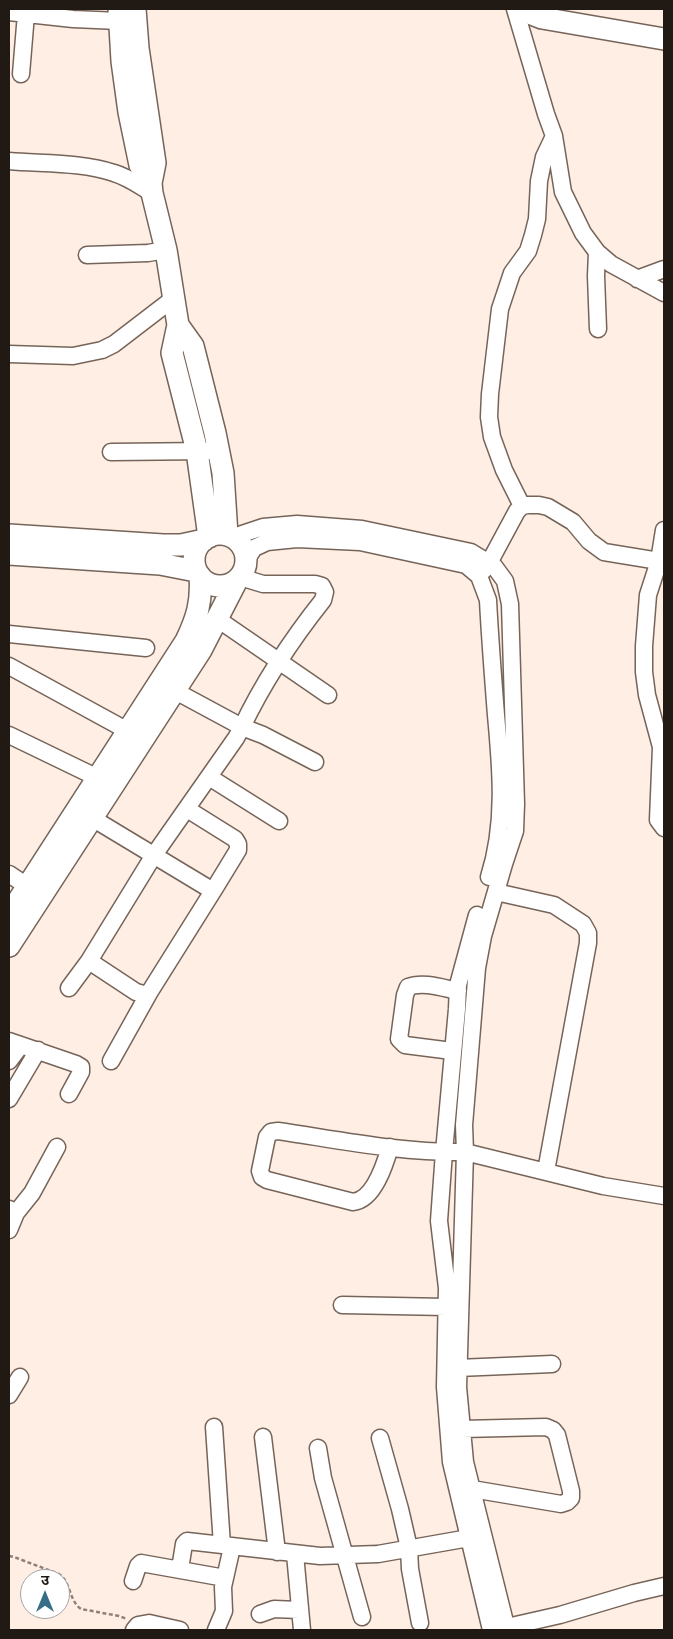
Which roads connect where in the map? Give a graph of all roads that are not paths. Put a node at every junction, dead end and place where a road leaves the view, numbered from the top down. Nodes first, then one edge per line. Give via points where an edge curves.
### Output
1 (515, 9) edge
2 (519, 9) edge
3 (9, 12) edge
4 (124, 13) edge
5 (26, 14) junction
6 (664, 39) edge
7 (21, 74) dead end
8 (554, 136) junction
9 (9, 162) edge
10 (151, 188) junction
11 (166, 250) junction
12 (597, 252) junction
13 (87, 255) dead end
14 (664, 268) edge
15 (637, 279) junction
16 (664, 293) edge
17 (174, 298) junction
18 (178, 325) junction
19 (598, 329) dead end
20 (9, 354) edge
21 (217, 441) junction
22 (195, 442) junction
23 (111, 452) dead end
24 (518, 512) junction
25 (664, 530) edge
26 (9, 535) edge
27 (218, 537) junction
28 (9, 554) edge
29 (658, 561) junction
30 (489, 563) junction
31 (241, 572) junction
32 (198, 574) junction
33 (479, 576) junction
34 (216, 618) junction
35 (9, 634) edge
36 (146, 648) dead end
37 (278, 661) junction
38 (9, 666) edge
39 (167, 687) junction
40 (328, 695) dead end
41 (657, 708) edge
42 (242, 727) junction
43 (128, 731) junction
44 (9, 735) edge
45 (315, 762) dead end
46 (209, 777) junction
47 (98, 778) junction
48 (187, 809) junction
49 (92, 818) junction
50 (279, 821) dead end
51 (664, 828) edge
52 (154, 855) junction
53 (9, 874) edge
54 (27, 886) junction
55 (213, 891) junction
56 (496, 892) junction
57 (9, 915) edge
58 (9, 946) edge
59 (90, 961) junction
60 (69, 988) dead end
61 (458, 991) junction
62 (149, 992) junction
63 (15, 1043) edge
64 (38, 1050) junction
65 (452, 1052) junction
66 (9, 1061) edge
67 (111, 1061) dead end
68 (70, 1094) dead end
69 (9, 1098) edge
70 (56, 1147) dead end
71 (390, 1147) junction
72 (444, 1152) junction
73 (465, 1152) junction
74 (546, 1171) junction
75 (664, 1196) edge
76 (12, 1211) edge
77 (9, 1230) edge
78 (342, 1305) dead end
79 (446, 1307) junction
80 (552, 1364) dead end
81 (458, 1368) junction
82 (20, 1377) dead end
83 (9, 1395) edge
84 (214, 1427) dead end
85 (462, 1429) junction
86 (264, 1438) dead end
87 (380, 1438) dead end
88 (318, 1448) dead end
89 (472, 1489) junction
90 (469, 1538) junction
91 (227, 1546) junction
92 (409, 1548) junction
93 (277, 1552) junction
94 (295, 1554) junction
95 (345, 1555) junction
96 (180, 1569) junction
97 (225, 1578) junction
98 (133, 1581) dead end
99 (664, 1586) edge
100 (299, 1610) junction
101 (260, 1614) dead end
102 (362, 1617) dead end
103 (420, 1623) dead end
104 (136, 1627) edge
105 (502, 1629) edge
106 (180, 1630) edge
107 (216, 1630) edge
108 (302, 1630) edge

1 - 8 street
2 - 6 main road via 542,18
3 - 5 street
4 - 5 street via 73,19
4 - 10 main road via 122,61 129,112 140,165
5 - 7 street
8 - 12 street via 563,192 583,233
8 - 24 street via 544,157 533,235 528,250 512,273 500,309 490,394 492,437
9 - 10 street via 90,167
10 - 11 main road
11 - 13 street
11 - 17 main road
12 - 15 street
12 - 19 street
14 - 15 street
15 - 16 street
17 - 18 main road
17 - 20 street via 102,350 73,356
18 - 21 main road via 193,346
18 - 22 main road via 172,353
21 - 22 street
21 - 27 main road via 223,473
22 - 23 street
22 - 27 main road
24 - 29 street via 539,505 548,507 573,522 604,552
24 - 30 street
25 - 29 street
26 - 27 main road via 163,545 181,545
27 - 30 street via 297,524 362,529 471,552
27 - 31 main road via 243,546
27 - 32 main road via 199,545 194,557
28 - 32 main road via 160,564
29 - 41 street via 648,595 644,646 644,672
30 - 33 street
30 - 56 street via 505,581 510,604 516,804 515,832
31 - 32 main road via 230,585 217,586
31 - 33 street via 254,548 267,542 297,539 360,542 466,565
31 - 34 main road
31 - 37 street via 262,584 315,584 322,586 325,592 323,600
32 - 39 main road via 201,595 196,621
33 - 61 street via 488,600 501,770 501,814 493,865
34 - 37 street
34 - 39 main road via 200,650
35 - 36 street
37 - 40 street
37 - 42 street
38 - 43 street
39 - 42 street
39 - 43 main road
39 - 49 main road
41 - 51 street via 661,747 658,820
42 - 45 street
42 - 46 street
43 - 47 main road
44 - 47 street
46 - 48 street
46 - 50 street
47 - 54 main road
48 - 52 street
48 - 55 street via 238,844 238,850
49 - 52 street
49 - 58 main road
52 - 55 street
52 - 59 street
53 - 54 street
54 - 57 main road
55 - 62 street
56 - 73 street via 477,968 464,1124
56 - 74 street via 554,905 583,924 588,934
59 - 60 street
59 - 62 street via 136,992
61 - 65 street
61 - 65 street via 415,984 408,987 399,1039 405,1045
62 - 67 street
63 - 64 street
63 - 66 street
64 - 68 street via 81,1068
64 - 69 street
65 - 72 street
70 - 76 street via 32,1194
71 - 71 street via 380,1176 358,1202 267,1180 260,1172 270,1132
71 - 72 street
72 - 73 street
72 - 79 street via 439,1220 447,1288
73 - 74 street
73 - 81 street
74 - 75 street via 603,1186
76 - 77 street
78 - 79 street
79 - 90 street via 445,1387 451,1462
80 - 81 street
81 - 85 street
82 - 83 street
84 - 91 street
85 - 89 street
85 - 89 street via 546,1427 553,1430 558,1435 571,1498 561,1504
86 - 93 street
87 - 92 street
88 - 95 street
89 - 105 street
90 - 92 street
90 - 105 street
91 - 93 street
91 - 96 street via 187,1542
91 - 97 street
92 - 95 street via 378,1554
92 - 103 street
93 - 94 street
94 - 95 street
94 - 100 street
95 - 102 street
96 - 97 street
96 - 98 street via 142,1563
97 - 107 street via 224,1611
99 - 105 street
100 - 101 street via 274,1609
100 - 108 street
104 - 106 street via 149,1622

